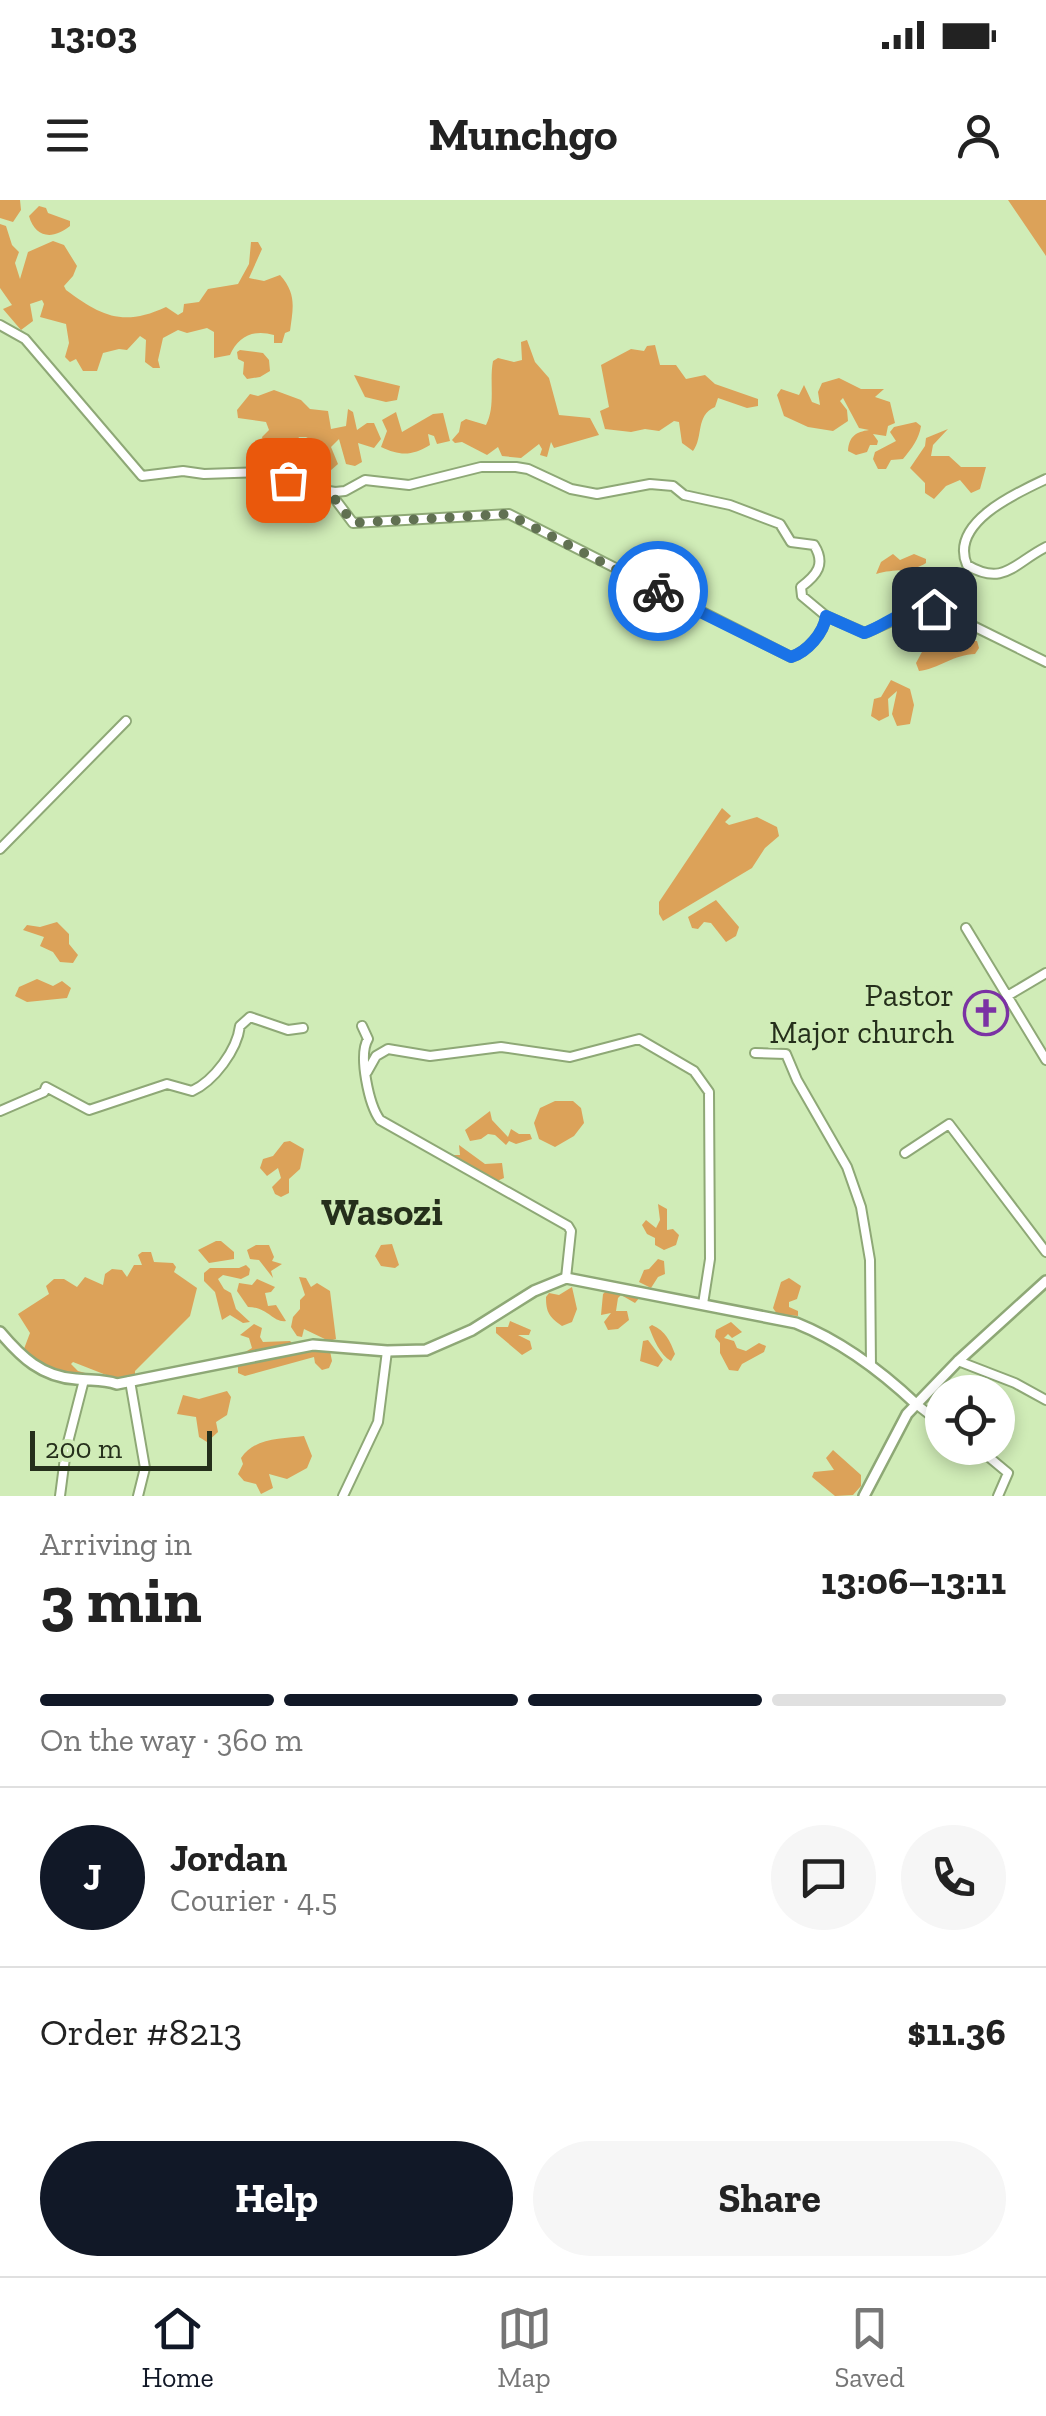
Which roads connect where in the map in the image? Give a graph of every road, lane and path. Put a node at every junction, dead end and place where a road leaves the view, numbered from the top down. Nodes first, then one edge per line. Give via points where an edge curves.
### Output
1 (0, 325) edge
2 (1046, 479) edge
3 (328, 490) junction
4 (1046, 547) edge
5 (826, 616) junction
6 (1046, 662) edge
7 (126, 721) dead end
8 (0, 850) edge
9 (966, 928) dead end
10 (1046, 972) edge
11 (1009, 995) junction
12 (362, 1026) dead end
13 (303, 1028) dead end
14 (755, 1053) dead end
15 (1046, 1060) edge
16 (366, 1072) junction
17 (0, 1111) edge
18 (905, 1153) dead end
19 (1046, 1252) edge
20 (566, 1278) junction
21 (1046, 1281) edge
22 (703, 1304) junction
23 (0, 1332) edge
24 (387, 1351) junction
25 (958, 1361) junction
26 (871, 1366) junction
27 (84, 1380) junction
28 (130, 1381) junction
29 (1046, 1400) edge
30 (916, 1404) junction
31 (925, 1411) edge
32 (998, 1465) edge
33 (60, 1496) edge
34 (138, 1496) edge
35 (343, 1496) edge
36 (864, 1496) edge
37 (998, 1496) edge

1 - 3 street via 35,349 142,476 264,472
2 - 4 street via 976,524 962,554 966,565 992,575
3 - 5 street via 353,523 508,514 791,657 825,627
3 - 5 street via 365,480 409,485 481,467 528,468 597,494 673,486 762,515 780,524 791,542 814,545 821,564 800,587
5 - 6 street via 864,633 925,606
7 - 8 street
9 - 11 street
10 - 11 street
11 - 15 street
12 - 16 street
13 - 17 street via 250,1018 212,1076 192,1092 165,1084 89,1110 46,1087
14 - 26 street via 789,1058 857,1191 870,1260
16 - 20 street via 380,1120 568,1226
16 - 22 street via 388,1049 430,1056 501,1047 570,1057 639,1039 694,1071 709,1092 710,1259
18 - 19 street via 950,1124
20 - 22 street
20 - 24 street via 444,1343
21 - 25 street
22 - 26 street via 796,1323
23 - 27 street via 43,1371
24 - 28 street via 313,1345
24 - 35 street via 378,1422
25 - 29 street
25 - 30 street
26 - 30 street
27 - 28 street
27 - 33 street
28 - 34 street via 145,1468
30 - 31 street
30 - 36 street
32 - 37 street via 1009,1475

